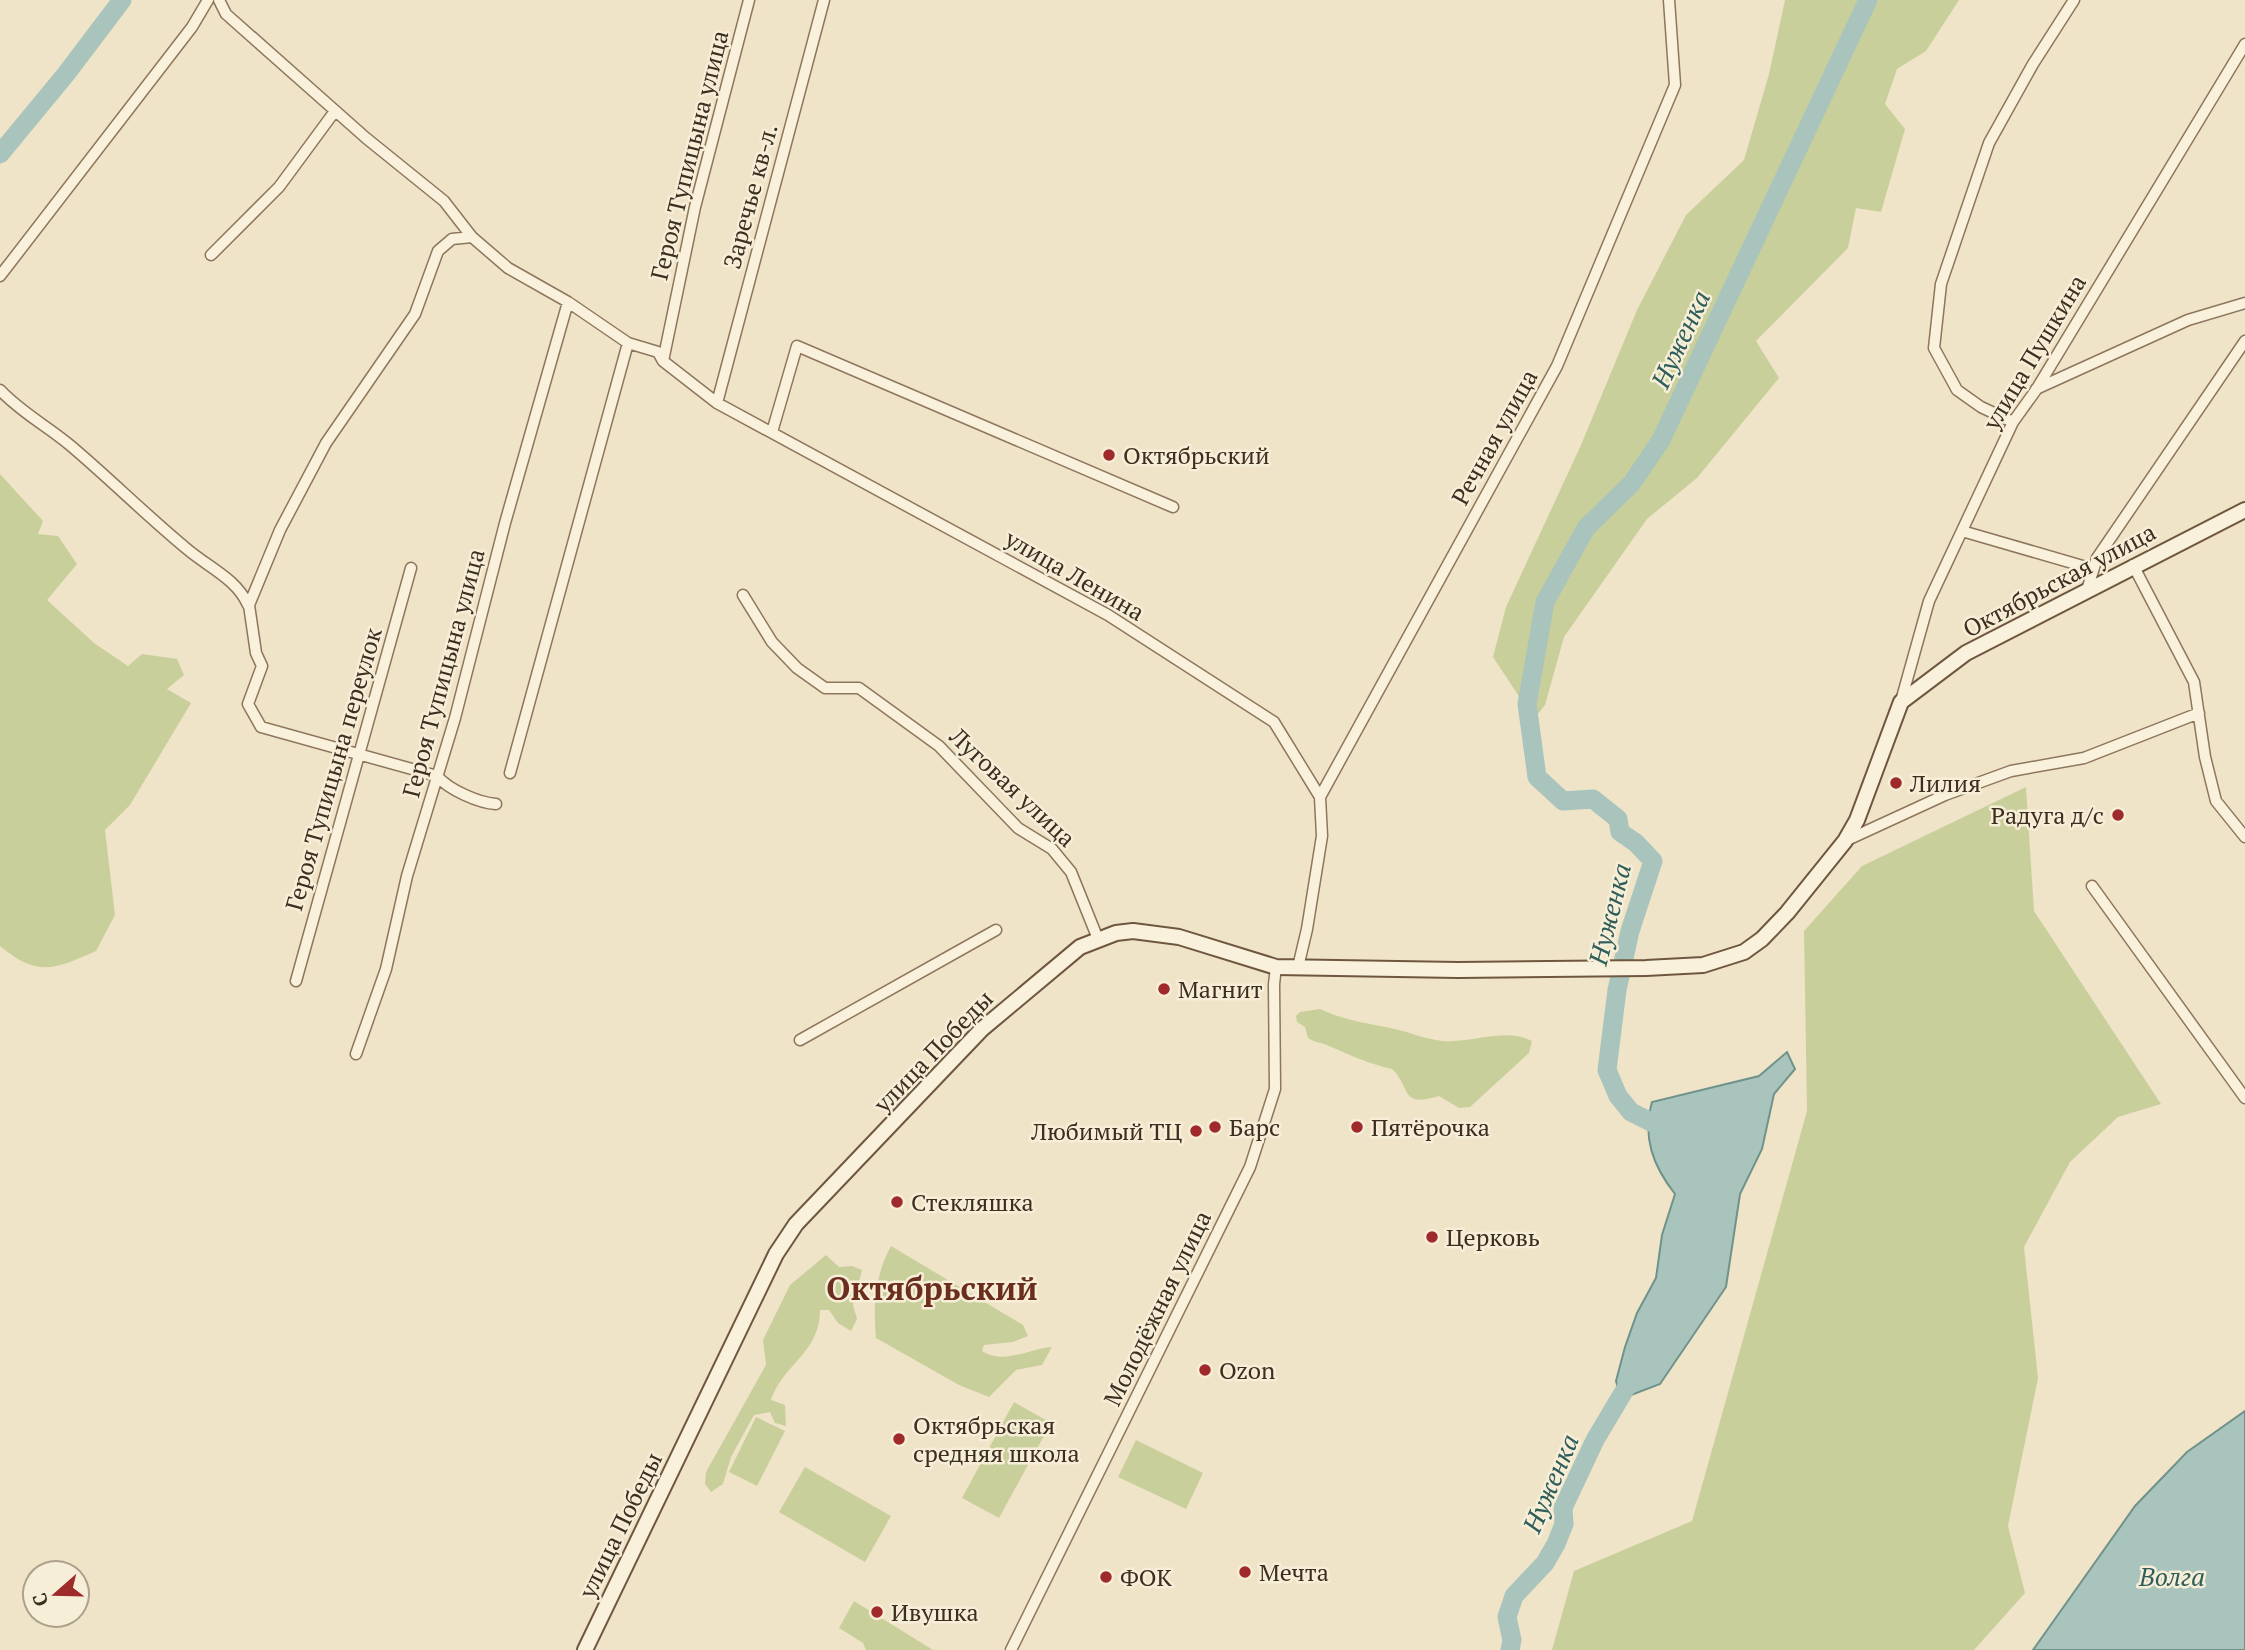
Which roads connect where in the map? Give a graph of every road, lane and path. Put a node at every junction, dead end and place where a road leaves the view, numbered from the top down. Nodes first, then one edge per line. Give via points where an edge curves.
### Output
1 (208, 0) edge
2 (219, 0) edge
3 (749, 0) edge
4 (824, 0) edge
5 (1669, 0) edge
6 (2074, 0) edge
7 (2245, 44) edge
8 (335, 111) junction
9 (472, 237) junction
10 (211, 255) dead end
11 (0, 275) edge
12 (568, 302) junction
13 (2245, 303) edge
14 (2245, 341) edge
15 (628, 343) junction
16 (663, 361) junction
17 (0, 390) edge
18 (2036, 390) junction
19 (717, 403) junction
20 (2013, 422) junction
21 (772, 432) junction
22 (1173, 507) dead end
23 (2245, 510) edge
24 (1962, 531) junction
25 (2133, 565) junction
26 (411, 568) dead end
27 (2093, 569) junction
28 (2087, 590) junction
29 (743, 596) dead end
30 (249, 605) junction
31 (1901, 702) junction
32 (2199, 713) junction
33 (358, 752) junction
34 (510, 773) dead end
35 (438, 776) junction
36 (1320, 797) junction
37 (496, 804) dead end
38 (2245, 837) edge
39 (1845, 841) junction
40 (2092, 886) dead end
41 (996, 930) dead end
42 (1098, 939) junction
43 (1276, 967) junction
44 (1298, 967) junction
45 (296, 981) dead end
46 (800, 1040) dead end
47 (356, 1054) dead end
48 (2245, 1098) edge
49 (585, 1650) edge
50 (1011, 1650) edge

1 - 11 street via 192,27
2 - 8 street, улица Ленина via 226,14
3 - 16 street, Героя Тупицына улица via 695,207
4 - 19 street, Заречье кв-л.
5 - 36 street, Речная улица via 1675,85 1557,366
6 - 20 street via 1989,143 1941,284 1934,348 1956,390
7 - 18 street, улица Пушкина
8 - 9 street, улица Ленина via 444,201
8 - 10 street via 279,187
9 - 12 street, улица Ленина via 509,268
9 - 30 street via 452,239 438,251 415,314 326,443 280,530
12 - 15 street, улица Ленина
12 - 35 street, Героя Тупицына улица
13 - 18 street via 2188,320
14 - 27 street
15 - 16 street, улица Ленина via 658,352
15 - 34 street
16 - 19 street, улица Ленина
17 - 30 street via 204,563 241,587
18 - 20 street, улица Пушкина
19 - 21 street, улица Ленина
20 - 24 street, улица Пушкина
21 - 22 street via 797,346
21 - 36 street, улица Ленина via 1108,615 1274,722
23 - 25 street, Октябрьская улица
24 - 27 street
24 - 31 street, улица Пушкина via 1929,601
25 - 28 street, Октябрьская улица
25 - 32 street via 2194,682
26 - 33 street, Героя Тупицына переулок
27 - 28 street
28 - 31 street, Октябрьская улица via 1966,653
29 - 42 street, Луговая улица via 772,642 797,668 825,688 859,688 939,746 1018,828 1052,849 1071,872
30 - 33 street via 262,666 248,704 261,727
31 - 39 street, улица Победы
32 - 38 street via 2216,801
32 - 39 street via 2084,758 2011,771 1945,794
33 - 35 street
33 - 45 street, Героя Тупицына переулок
35 - 37 street via 443,783 484,803
35 - 47 street, Героя Тупицына улица via 407,876 386,969
36 - 44 street via 1322,836
39 - 44 street, улица Победы via 1762,939 1744,951 1703,965
40 - 48 street
41 - 46 street
42 - 43 street, улица Победы via 1133,931 1157,933
42 - 49 street, улица Победы via 1059,963 982,1029 796,1224 776,1254
43 - 44 street, улица Победы
43 - 50 street, Молодёжная улица via 1275,1089 1250,1167

